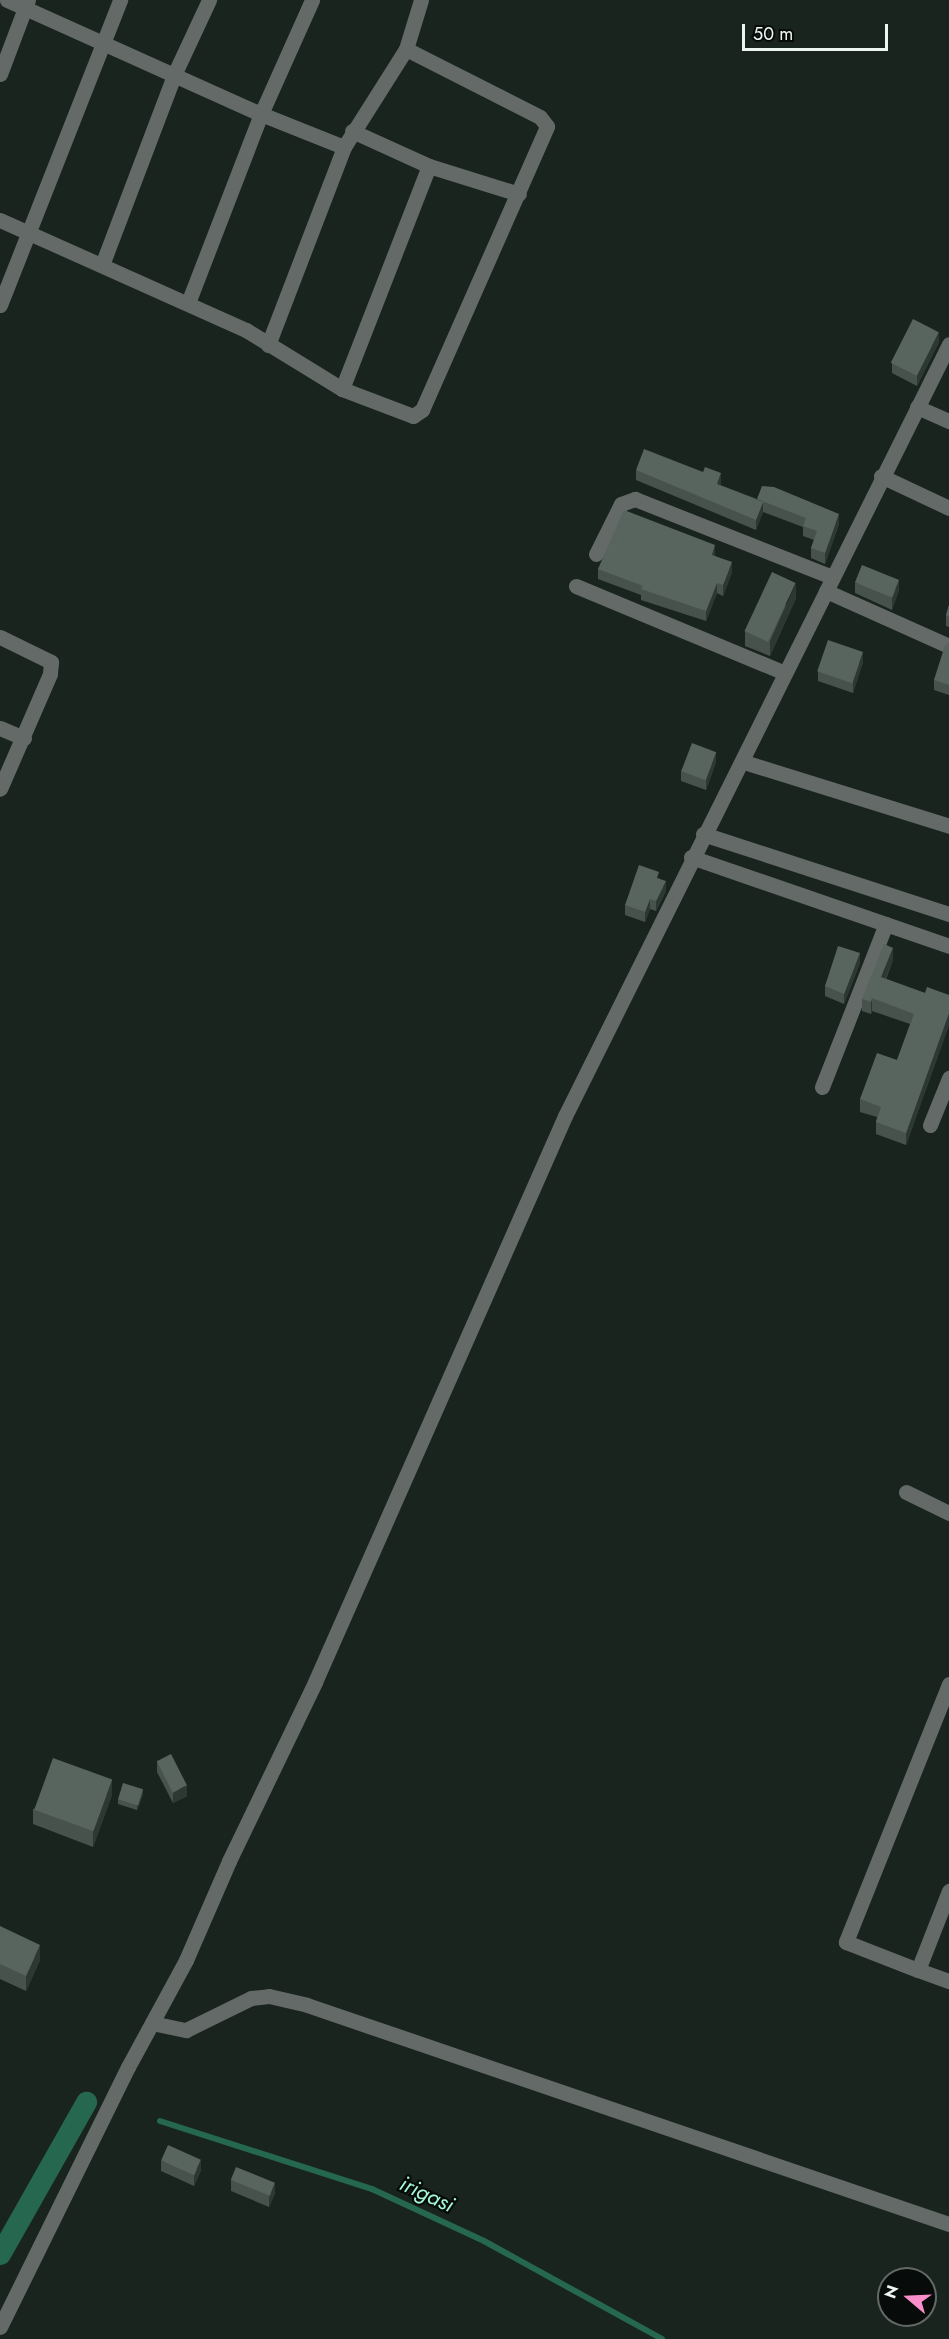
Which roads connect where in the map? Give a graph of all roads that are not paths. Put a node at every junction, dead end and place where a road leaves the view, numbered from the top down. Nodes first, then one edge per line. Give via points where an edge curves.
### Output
1 (7, 0) edge
2 (120, 0) edge
3 (209, 0) edge
4 (312, 0) edge
5 (421, 0) edge
6 (27, 4) edge
7 (101, 42) junction
8 (406, 49) junction
9 (0, 74) edge
10 (174, 75) junction
11 (261, 114) junction
12 (352, 131) junction
13 (344, 147) junction
14 (429, 166) junction
15 (519, 194) junction
16 (0, 220) edge
17 (27, 232) junction
18 (102, 265) junction
19 (188, 303) junction
20 (0, 305) edge
21 (949, 344) edge
22 (268, 345) junction
23 (342, 389) junction
24 (917, 407) junction
25 (949, 421) edge
26 (881, 476) junction
27 (949, 508) edge
28 (596, 554) dead end
29 (829, 584) junction
30 (576, 586) dead end
31 (0, 637) edge
32 (949, 646) edge
33 (785, 673) junction
34 (0, 728) edge
35 (24, 738) junction
36 (744, 762) junction
37 (0, 789) edge
38 (949, 826) edge
39 (703, 834) junction
40 (691, 857) junction
41 (949, 914) edge
42 (886, 924) junction
43 (949, 946) edge
44 (949, 1078) edge
45 (822, 1087) dead end
46 (930, 1125) dead end
47 (906, 1492) dead end
48 (949, 1513) edge
49 (949, 1684) edge
50 (949, 1891) edge
51 (918, 1970) junction
52 (949, 1981) edge
53 (152, 2023) junction
54 (949, 2223) edge
55 (0, 2327) edge

1 - 6 street
2 - 7 street
3 - 10 street
4 - 11 street
5 - 8 street
6 - 7 street
6 - 9 street
7 - 10 street
7 - 17 street
8 - 12 street
8 - 15 street via 540,117 547,126
10 - 11 street
10 - 18 street
11 - 13 street
11 - 19 street
12 - 13 street
12 - 14 street
13 - 22 street
14 - 15 street
14 - 23 street
15 - 23 street via 422,410 413,416 402,415
16 - 17 street
17 - 18 street
17 - 20 street
18 - 19 street
19 - 22 street via 246,330
21 - 24 street
22 - 23 street
24 - 25 street
24 - 26 street
26 - 27 street
26 - 29 street
28 - 29 street via 621,504 635,499
29 - 32 street
29 - 33 street
30 - 33 street
31 - 35 street via 51,662 51,674
33 - 36 street
34 - 35 street
35 - 37 street
36 - 38 street
36 - 39 street
39 - 40 street
39 - 41 street
40 - 42 street
40 - 53 street via 565,1116 315,1682 186,1960
42 - 43 street
42 - 45 street
44 - 46 street
47 - 48 street
49 - 51 street via 846,1942
50 - 51 street
51 - 52 street
53 - 54 street via 186,2030 251,1998 269,1996 307,2005
53 - 55 street

